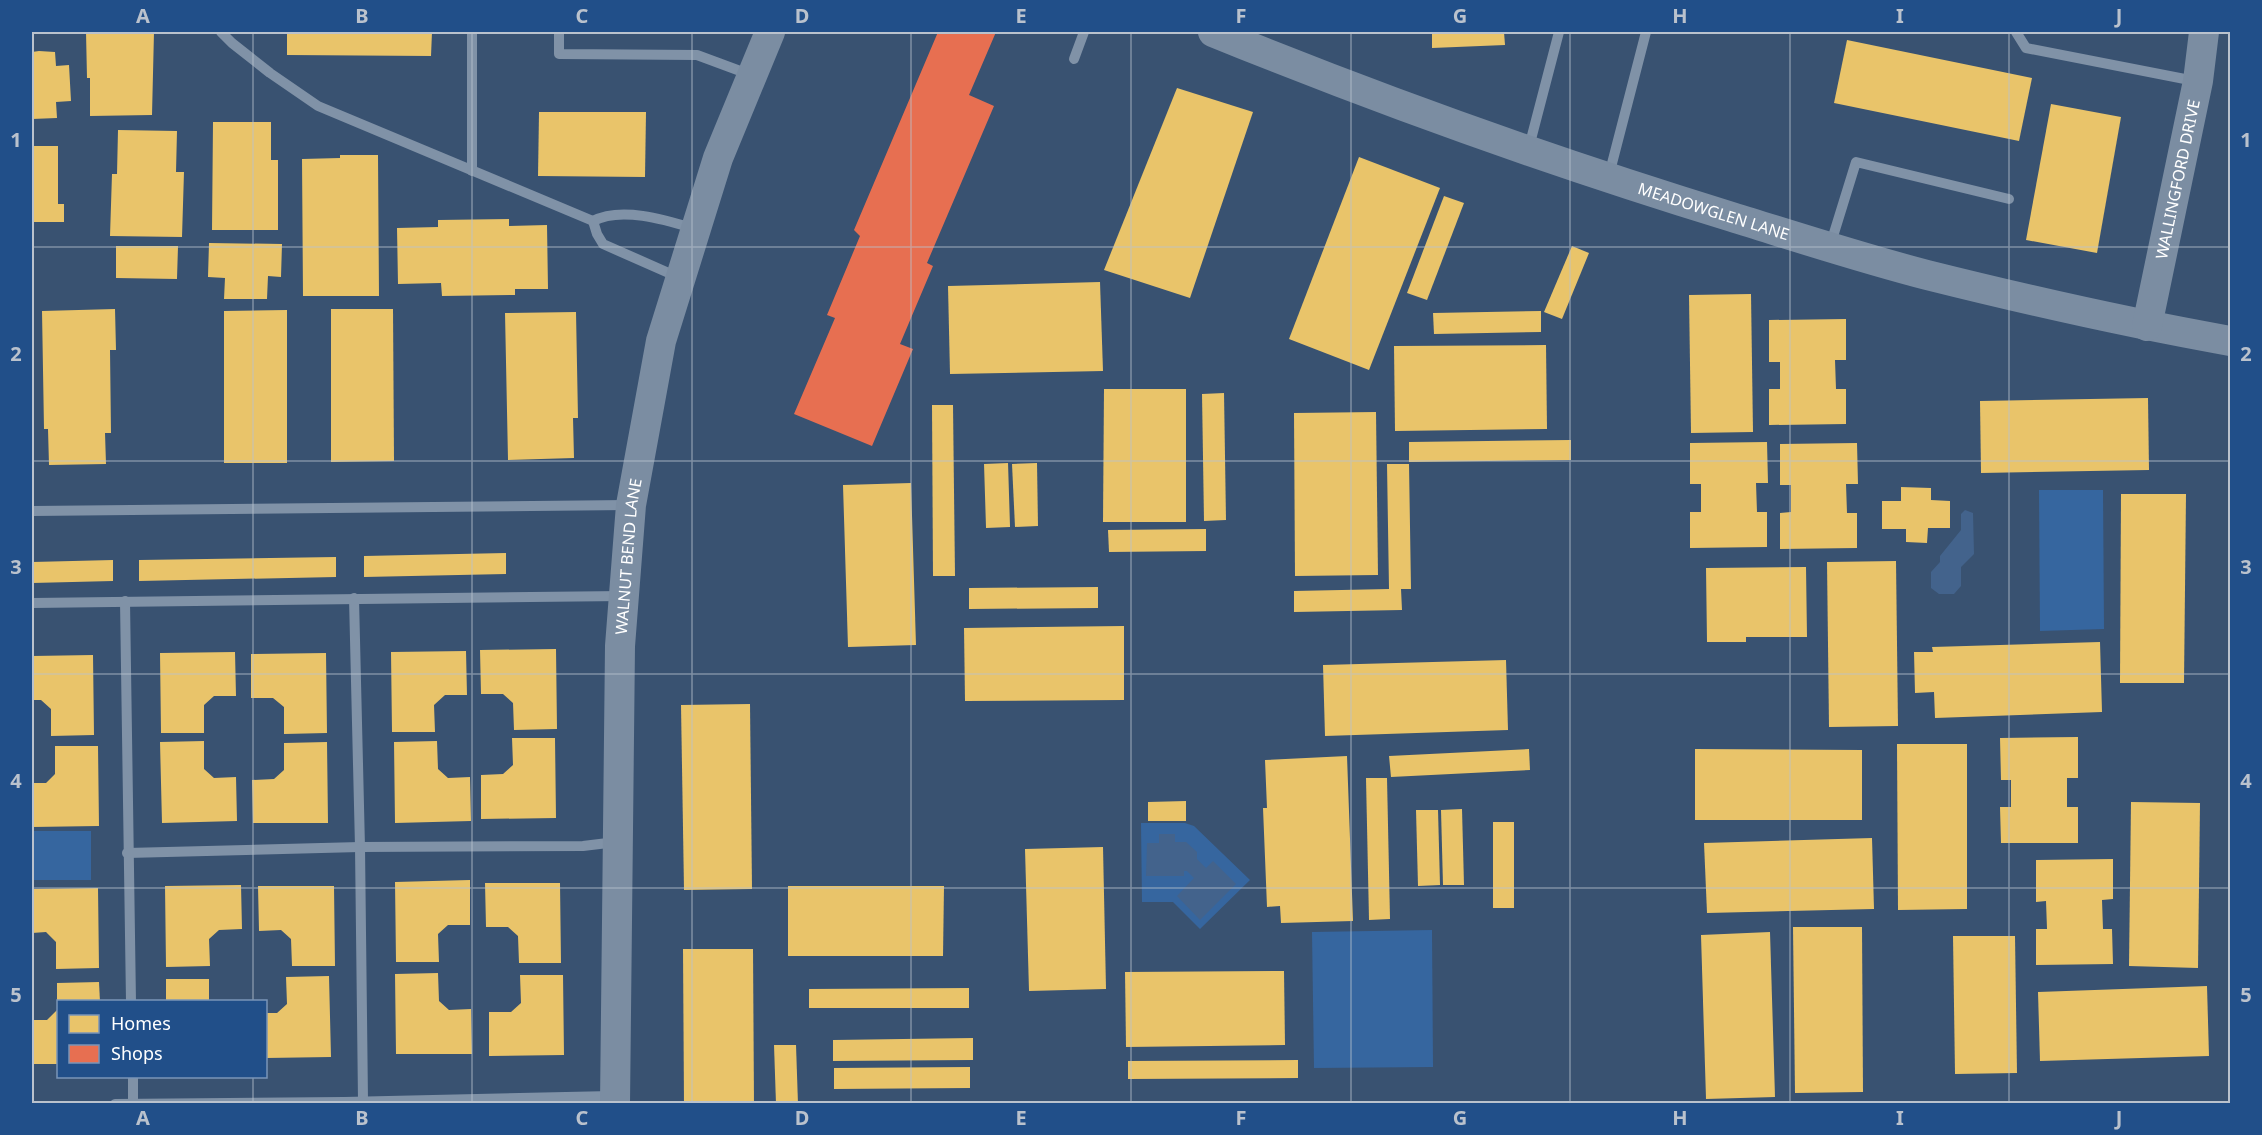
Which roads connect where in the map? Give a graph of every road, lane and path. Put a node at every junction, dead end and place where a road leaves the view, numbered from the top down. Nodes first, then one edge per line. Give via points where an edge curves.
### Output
1 (221, 32) edge
2 (472, 32) edge
3 (559, 32) edge
4 (770, 32) edge
5 (1084, 32) edge
6 (1212, 32) edge
7 (1559, 32) edge
8 (1646, 32) edge
9 (2016, 32) edge
10 (2204, 32) edge
11 (1074, 59) dead end
12 (752, 75) junction
13 (2198, 81) junction
14 (1528, 150) junction
15 (472, 171) junction
16 (1608, 178) junction
17 (2009, 199) dead end
18 (593, 221) junction
19 (696, 229) junction
20 (1830, 247) junction
21 (680, 279) junction
22 (2147, 326) junction
23 (2230, 341) edge
24 (631, 505) junction
25 (32, 511) edge
26 (624, 596) junction
27 (354, 598) junction
28 (125, 601) junction
29 (32, 603) edge
30 (619, 842) junction
31 (360, 847) junction
32 (128, 854) junction
33 (131, 1000) edge
34 (133, 1078) edge
35 (615, 1100) edge
36 (363, 1101) junction
37 (134, 1103) edge
38 (115, 1104) edge

1 - 15 lane via 318,106
2 - 15 lane
3 - 12 lane via 559,54 697,55
4 - 12 street, WALNUT BEND LANE
5 - 11 lane
6 - 14 street, MEADOWGLEN LANE via 1259,45 1295,66
7 - 14 lane
8 - 16 lane
9 - 13 lane via 2026,48
10 - 13 street, WALLINGFORD DRIVE
12 - 19 street, WALNUT BEND LANE via 718,158
13 - 22 street, WALLINGFORD DRIVE
14 - 16 street, MEADOWGLEN LANE
15 - 18 lane
16 - 20 street, MEADOWGLEN LANE
17 - 20 lane via 1856,162
18 - 19 lane via 603,215 636,216
18 - 21 lane via 603,244
19 - 21 street, WALNUT BEND LANE
20 - 22 street, MEADOWGLEN LANE via 1926,275
21 - 24 street, WALNUT BEND LANE via 661,341
22 - 23 street, MEADOWGLEN LANE
24 - 25 lane
24 - 26 street, WALNUT BEND LANE
26 - 27 lane
26 - 30 street, WALNUT BEND LANE via 618,723
27 - 28 lane
27 - 31 lane
28 - 29 lane
28 - 32 lane
30 - 31 lane via 583,846
30 - 35 street, WALNUT BEND LANE
31 - 32 lane
31 - 36 lane
32 - 33 lane
34 - 37 lane
35 - 36 lane
36 - 37 lane
37 - 38 lane

